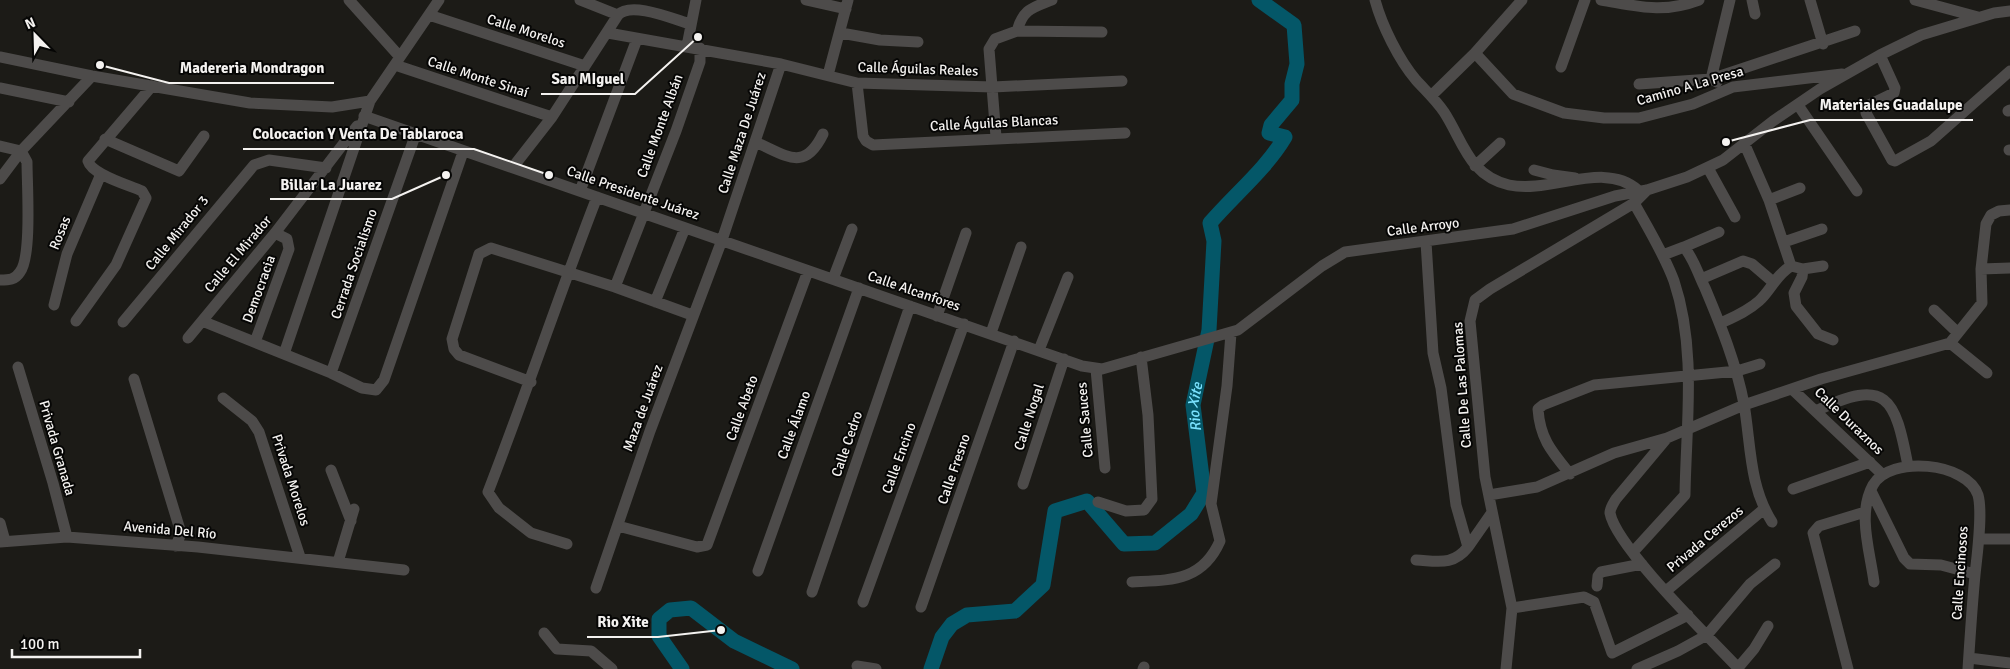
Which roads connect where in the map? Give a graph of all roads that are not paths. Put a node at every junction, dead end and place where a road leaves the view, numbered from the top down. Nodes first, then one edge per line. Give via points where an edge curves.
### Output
1 (349, 0) edge
2 (439, 0) edge
3 (580, 0) edge
4 (696, 0) edge
5 (806, 0) edge
6 (1052, 0) edge
7 (1375, 0) edge
8 (1585, 0) edge
9 (1601, 0) edge
10 (1699, 0) edge
11 (1730, 0) edge
12 (1752, 0) edge
13 (1810, 0) edge
14 (1915, 0) edge
15 (1515, 3) edge
16 (1644, 4) edge
17 (847, 5) edge
18 (2010, 11) edge
19 (1755, 14) dead end
20 (429, 15) junction
21 (618, 15) junction
22 (1978, 17) junction
23 (690, 24) junction
24 (1855, 31) dead end
25 (1017, 32) junction
26 (1102, 32) dead end
27 (841, 33) junction
28 (608, 34) junction
29 (637, 39) junction
30 (918, 42) dead end
31 (1823, 44) junction
32 (687, 46) junction
33 (700, 48) junction
34 (1474, 53) junction
35 (1880, 55) junction
36 (1, 58) edge
37 (397, 61) junction
38 (781, 64) junction
39 (585, 66) junction
40 (1561, 67) dead end
41 (2010, 71) edge
42 (1844, 74) junction
43 (828, 75) junction
44 (92, 76) junction
45 (1711, 80) junction
46 (1122, 81) dead end
47 (857, 83) junction
48 (1639, 84) dead end
49 (152, 86) junction
50 (993, 87) junction
51 (1732, 87) junction
52 (0, 88) edge
53 (1432, 96) junction
54 (370, 101) junction
55 (69, 102) junction
56 (1798, 105) junction
57 (364, 116) junction
58 (552, 117) junction
59 (1125, 133) dead end
60 (823, 134) dead end
61 (204, 136) dead end
62 (414, 136) junction
63 (996, 137) junction
64 (104, 139) junction
65 (755, 142) junction
66 (1500, 143) dead end
67 (1745, 145) junction
68 (0, 146) edge
69 (22, 151) junction
70 (463, 152) junction
71 (1475, 166) junction
72 (513, 167) junction
73 (326, 168) junction
74 (1708, 168) junction
75 (1534, 170) dead end
76 (101, 174) junction
77 (1582, 178) junction
78 (0, 179) edge
79 (1800, 188) dead end
80 (1642, 190) junction
81 (580, 191) junction
82 (1857, 191) dead end
83 (597, 197) junction
84 (1769, 200) junction
85 (1634, 203) junction
86 (2010, 210) edge
87 (643, 214) junction
88 (1735, 217) dead end
89 (685, 228) junction
90 (852, 229) dead end
91 (1822, 229) dead end
92 (1719, 232) dead end
93 (275, 233) junction
94 (966, 233) dead end
95 (722, 240) junction
96 (1426, 242) junction
97 (1784, 242) junction
98 (1021, 247) dead end
99 (1684, 247) junction
100 (1663, 256) junction
101 (1823, 266) dead end
102 (1797, 267) junction
103 (2010, 268) edge
104 (1981, 269) junction
105 (808, 271) junction
106 (568, 273) junction
107 (1068, 277) dead end
108 (833, 279) junction
109 (1701, 279) junction
110 (0, 280) edge
111 (1773, 282) junction
112 (615, 287) junction
113 (859, 288) junction
114 (655, 302) junction
115 (54, 306) dead end
116 (910, 306) junction
117 (1934, 310) dead end
118 (692, 316) junction
119 (938, 316) junction
120 (76, 321) dead end
121 (202, 321) junction
122 (124, 322) dead end
123 (1721, 323) junction
124 (964, 324) junction
125 (991, 333) junction
126 (1958, 333) junction
127 (1226, 335) junction
128 (188, 338) dead end
129 (1833, 340) dead end
130 (1014, 341) junction
131 (255, 342) junction
132 (1950, 343) junction
133 (1039, 350) junction
134 (284, 354) junction
135 (1142, 357) junction
136 (1064, 359) junction
137 (1760, 364) dead end
138 (18, 367) dead end
139 (1096, 369) junction
140 (1736, 371) junction
141 (331, 373) junction
142 (1987, 373) dead end
143 (1689, 374) junction
144 (134, 379) dead end
145 (531, 382) junction
146 (1793, 390) junction
147 (223, 398) dead end
148 (1744, 405) junction
149 (1816, 411) junction
150 (1686, 431) junction
151 (1667, 438) junction
152 (1870, 462) junction
153 (1908, 466) junction
154 (1105, 468) dead end
155 (331, 470) dead end
156 (1570, 474) junction
157 (1883, 475) junction
158 (1022, 484) dead end
159 (1793, 489) dead end
160 (1871, 491) junction
161 (1489, 495) junction
162 (1098, 502) dead end
163 (354, 509) dead end
164 (1764, 509) junction
165 (1865, 512) junction
166 (1491, 514) junction
167 (351, 521) junction
168 (1772, 522) dead end
169 (0, 523) edge
170 (618, 526) junction
171 (67, 537) junction
172 (1980, 538) junction
173 (2010, 539) edge
174 (3, 542) edge
175 (567, 544) dead end
176 (176, 546) junction
177 (1468, 547) junction
178 (1633, 552) junction
179 (300, 558) junction
180 (1416, 560) dead end
181 (338, 562) junction
182 (1642, 564) junction
183 (1775, 564) dead end
184 (404, 570) dead end
185 (758, 571) dead end
186 (1975, 574) junction
187 (1132, 582) dead end
188 (1874, 582) dead end
189 (1596, 586) dead end
190 (596, 588) dead end
191 (1666, 591) junction
192 (812, 592) dead end
193 (863, 602) dead end
194 (921, 606) dead end
195 (1512, 608) junction
196 (1688, 615) junction
197 (1768, 626) dead end
198 (544, 633) dead end
199 (1707, 635) junction
200 (2010, 663) edge
201 (1968, 664) edge
202 (857, 666) dead end
203 (1651, 666) edge
204 (612, 669) edge
205 (876, 669) edge
206 (1506, 669) edge
207 (1637, 669) edge
208 (1738, 669) edge
209 (1848, 669) edge

1 - 37 street
2 - 20 street
3 - 21 street
4 - 23 street
5 - 17 street
6 - 25 street via 1025,13 1020,18
7 - 53 street via 1401,60
8 - 40 street
9 - 16 street
10 - 16 street via 1678,7
11 - 45 street
12 - 19 street
13 - 31 street
14 - 22 street
15 - 34 street
17 - 27 street
18 - 22 street, Calle Arroyo
20 - 37 street
20 - 39 street, Calle Morelos
21 - 23 street via 637,9
21 - 28 street
22 - 35 street, Calle Arroyo via 1921,35
23 - 32 street
24 - 31 street
25 - 26 street
25 - 50 street via 1004,34 990,44
27 - 30 street
27 - 43 street
28 - 29 street, Calle Águilas Reales
28 - 39 street
29 - 32 street, Calle Águilas Reales
29 - 81 street
31 - 45 street
32 - 33 street, Calle Águilas Reales
33 - 38 street, Calle Águilas Reales
33 - 87 street, Calle Monte Albán via 700,62
34 - 51 street, Camino A La Presa via 1513,94 1564,113 1639,118 1693,104
34 - 53 street
35 - 41 street via 1895,88 1894,93 1867,106 1866,113 1892,160 1899,160 1932,141
35 - 42 street, Calle Arroyo
36 - 44 street
37 - 54 street
37 - 58 street, Calle Monte Sinaí
38 - 43 street, Calle Águilas Reales
38 - 65 street, Calle Maza De Juárez
39 - 58 street
42 - 51 street, Camino A La Presa
42 - 56 street, Calle Arroyo
43 - 47 street, Calle Águilas Reales
44 - 49 street
44 - 55 street
45 - 48 street
45 - 51 street
46 - 50 street, Calle Águilas Reales
47 - 50 street, Calle Águilas Reales
47 - 63 street, Calle Águilas Blancas via 863,136 873,145
49 - 54 street via 250,103 289,106 332,107
49 - 64 street
50 - 63 street
52 - 55 street
53 - 71 street
54 - 57 street
55 - 69 street
56 - 67 street, Calle Arroyo
56 - 82 street
57 - 62 street, Calle Presidente Juárez
57 - 73 street, Calle El Mirador
57 - 134 street
58 - 72 street
59 - 63 street, Calle Águilas Blancas
60 - 65 street via 812,153 803,158
61 - 64 street via 179,171
62 - 70 street, Calle Presidente Juárez
62 - 141 street, Cerrada Socialismo
64 - 76 street via 88,161
65 - 95 street, Calle Maza De Juárez
66 - 71 street
67 - 74 street, Calle Arroyo
67 - 84 street
68 - 69 street
69 - 78 street
69 - 110 street via 27,162 26,260 16,277
70 - 72 street, Calle Presidente Juárez
70 - 141 street via 384,380 376,390 362,388
71 - 77 street via 1500,181 1516,186 1552,186
72 - 81 street, Calle Presidente Juárez
73 - 93 street, Calle El Mirador
73 - 122 street, Calle Mirador 3 via 269,160 254,165
74 - 80 street, Calle Arroyo
74 - 88 street
75 - 77 street
76 - 115 street, Rosas via 67,254
76 - 120 street via 142,190 146,198 116,265
77 - 80 street via 1622,180
79 - 84 street
80 - 85 street, Calle De Las Palomas
80 - 96 street, Calle Arroyo via 1529,225
81 - 83 street, Calle Presidente Juárez
83 - 87 street, Calle Presidente Juárez
83 - 106 street
84 - 97 street
85 - 100 street
85 - 161 street, Calle De Las Palomas via 1475,300 1470,321
86 - 104 street via 1990,215
87 - 89 street, Calle Presidente Juárez
87 - 112 street, Calle Monte Albán
89 - 95 street, Calle Presidente Juárez
89 - 114 street
90 - 108 street
91 - 97 street
92 - 99 street
93 - 121 street, Calle El Mirador
93 - 131 street, Democracia via 287,239 289,245
94 - 119 street
95 - 105 street, Calle Alcanfores
95 - 118 street, Maza de Juárez
96 - 127 street, Calle Arroyo via 1341,254
96 - 177 street via 1433,353 1443,396 1456,505
97 - 102 street
98 - 125 street
99 - 100 street
99 - 109 street
100 - 143 street via 1681,306
101 - 102 street
102 - 111 street via 1782,272
102 - 129 street via 1802,277 1794,293 1796,306 1818,334
103 - 104 street
104 - 126 street via 1982,303
105 - 108 street, Calle Alcanfores
105 - 170 street, Calle Abeto via 707,545 698,547
106 - 112 street
106 - 145 street
106 - 145 street via 491,248 479,254 452,339 454,349 459,355
107 - 133 street
108 - 113 street, Calle Alcanfores
109 - 111 street via 1743,261 1752,264
109 - 123 street
111 - 123 street via 1749,309
112 - 114 street
113 - 116 street, Calle Alcanfores
113 - 185 street, Calle Álamo
114 - 118 street
116 - 119 street, Calle Alcanfores
116 - 192 street, Calle Cedro
117 - 126 street
118 - 170 street, Maza de Juárez
119 - 124 street, Calle Alcanfores
121 - 128 street, Calle El Mirador
121 - 131 street
123 - 140 street
124 - 125 street, Calle Alcanfores
124 - 193 street, Calle Encino
125 - 130 street, Calle Alcanfores
126 - 132 street
127 - 135 street, Calle Arroyo
127 - 187 street via 1226,386 1211,504 1220,541 1205,563 1183,577
130 - 133 street, Calle Alcanfores
130 - 194 street, Calle Fresno
131 - 134 street
132 - 142 street
132 - 146 street via 1821,379
133 - 136 street, Calle Alcanfores
134 - 141 street
135 - 139 street, Calle Arroyo
135 - 162 street via 1150,433 1152,499 1148,507 1140,511 1126,511
136 - 139 street, Calle Alcanfores
136 - 158 street, Calle Nogal
137 - 140 street
138 - 171 street, Privada Granada
139 - 154 street, Calle Sauces
140 - 143 street
140 - 148 street
143 - 150 street
143 - 156 street via 1594,386 1538,409 1548,447
144 - 176 street via 181,533
145 - 175 street via 488,492 499,508 532,533
146 - 148 street
146 - 149 street, Calle Duraznos
147 - 179 street, Privada Morelos via 252,421 259,432
148 - 150 street
148 - 164 street via 1754,480
149 - 152 street, Calle Duraznos
149 - 153 street via 1867,393 1884,398 1891,406
150 - 151 street
150 - 178 street via 1685,495
151 - 156 street via 1614,453
151 - 178 street via 1611,506 1612,519
152 - 157 street, Calle Duraznos
152 - 159 street
153 - 157 street, Calle Encinosos
153 - 172 street, Calle Encinosos via 1931,466 1970,483 1978,496
155 - 167 street
156 - 161 street via 1537,487
157 - 160 street
160 - 165 street
160 - 186 street via 1910,564 1941,565
161 - 166 street, Calle De Las Palomas
163 - 167 street
164 - 168 street
164 - 191 street, Privada Cerezos
165 - 188 street
165 - 209 street via 1819,526 1813,536
166 - 177 street
166 - 195 street, Calle De Las Palomas via 1507,572
167 - 181 street
169 - 174 street
170 - 190 street, Maza de Juárez
171 - 174 street, Avenida Del Río
171 - 176 street, Avenida Del Río
172 - 173 street
172 - 186 street, Calle Encinosos
176 - 179 street, Avenida Del Río
177 - 180 street via 1460,557 1452,560
178 - 182 street
179 - 181 street, Avenida Del Río
181 - 184 street, Avenida Del Río
182 - 189 street via 1601,572
182 - 191 street
183 - 199 street via 1750,584
186 - 201 street, Calle Encinosos
191 - 196 street
195 - 196 street via 1590,598 1612,653
195 - 206 street, Calle De Las Palomas
196 - 199 street
197 - 208 street
198 - 204 street via 557,649 591,651
199 - 203 street
199 - 208 street
200 - 201 street
202 - 205 street
203 - 207 street

